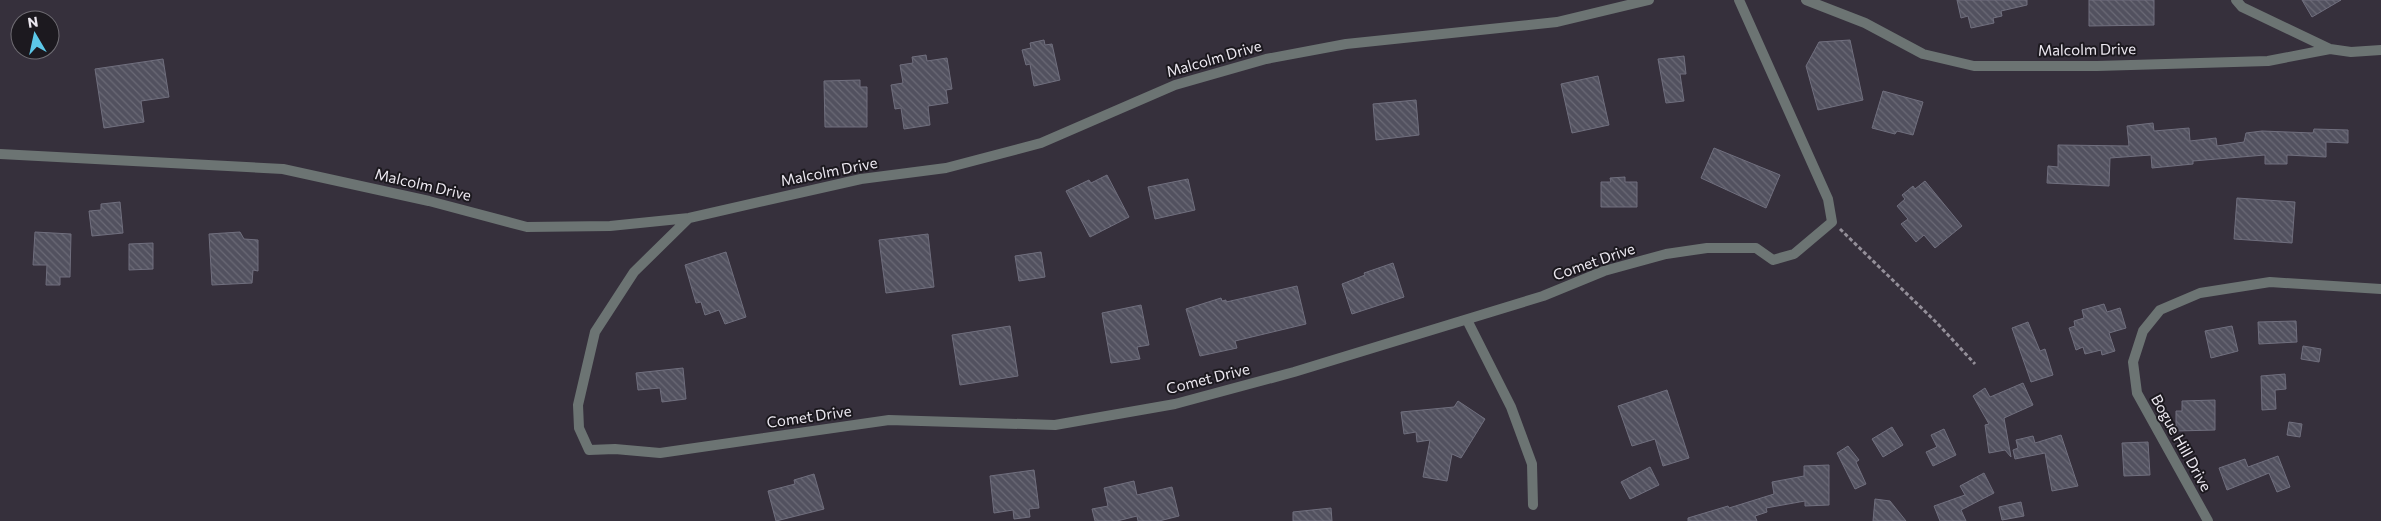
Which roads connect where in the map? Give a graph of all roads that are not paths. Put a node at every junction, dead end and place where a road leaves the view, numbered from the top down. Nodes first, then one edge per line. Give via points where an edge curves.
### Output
1 (1649, 0) edge
2 (1739, 0) edge
3 (1806, 0) edge
4 (2236, 0) edge
5 (2330, 49) junction
6 (2381, 50) edge
7 (0, 154) edge
8 (689, 218) junction
9 (2381, 289) edge
10 (1467, 320) junction
11 (1533, 505) dead end
12 (2208, 521) edge

1 - 8 street, Malcolm Drive via 1557,22 1346,44 1266,59 1175,85 1041,143 946,168 861,179
2 - 10 street, Comet Drive via 1817,172 1828,199 1832,222 1794,254 1773,260 1756,248 1707,248 1666,254 1604,271 1543,296
3 - 5 street, Malcolm Drive via 1864,23 1923,54 1974,66 2268,61
4 - 5 street via 2242,7
5 - 6 street, Malcolm Drive via 2350,52
7 - 8 street, Malcolm Drive via 283,169 429,201 527,227 610,226
8 - 10 street, Comet Drive via 634,272 595,332 578,406 579,428 589,450 660,453 889,420 1056,425 1176,404
9 - 12 street, Bogue Hill Drive via 2270,282 2200,293 2160,310 2143,331 2133,362 2137,393
10 - 11 street via 1511,406 1532,464

